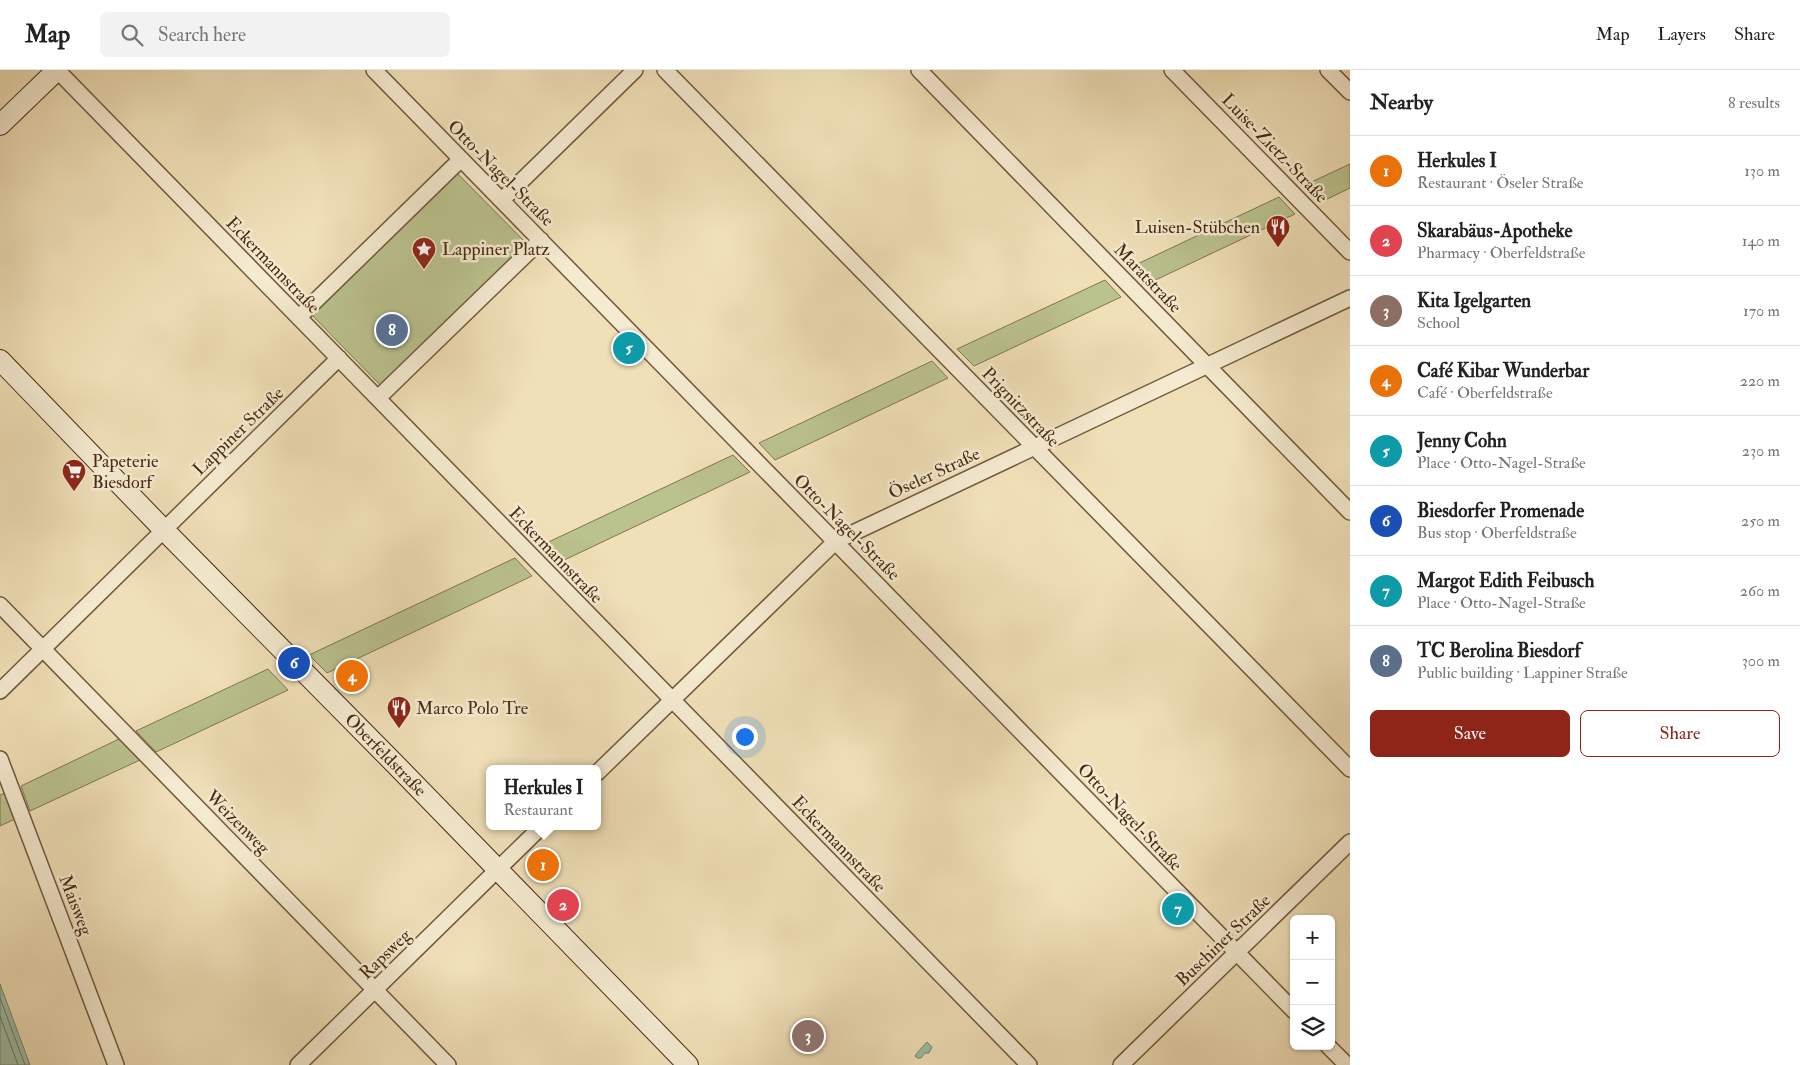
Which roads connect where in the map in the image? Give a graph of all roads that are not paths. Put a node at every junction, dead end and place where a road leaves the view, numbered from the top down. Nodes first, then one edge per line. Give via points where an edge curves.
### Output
1 (57, 70) edge
2 (374, 70) edge
3 (635, 70) edge
4 (665, 70) edge
5 (919, 70) edge
6 (1172, 70) edge
7 (1328, 70) edge
8 (1350, 92) edge
9 (0, 125) edge
10 (460, 159) junction
11 (502, 200) junction
12 (541, 240) junction
13 (1350, 252) edge
14 (1350, 298) edge
15 (298, 317) junction
16 (339, 358) junction
17 (0, 360) edge
18 (1206, 364) junction
19 (378, 398) junction
20 (1034, 447) junction
21 (1350, 512) edge
22 (164, 530) junction
23 (836, 541) junction
24 (0, 605) edge
25 (42, 649) junction
26 (0, 691) edge
27 (672, 700) junction
28 (0, 759) edge
29 (601, 769) edge
30 (1350, 769) edge
31 (538, 830) edge
32 (1350, 842) edge
33 (497, 870) junction
34 (1237, 953) junction
35 (375, 990) junction
36 (1290, 1007) edge
37 (1332, 1050) edge
38 (116, 1065) edge
39 (298, 1065) edge
40 (448, 1065) edge
41 (688, 1065) edge
42 (1029, 1065) edge
43 (1121, 1065) edge
44 (1347, 1065) edge

1 - 9 street
1 - 15 street, Eckermannstraße
2 - 10 street, Otto-Nagel-Straße
3 - 11 street
4 - 20 street, Prignitzstraße
5 - 18 street, Maratstraße
6 - 13 street, Luise-Zietz-Straße
7 - 8 street
10 - 11 street, Otto-Nagel-Straße
10 - 15 street
11 - 12 street, Otto-Nagel-Straße
12 - 19 street
12 - 23 street, Otto-Nagel-Straße
14 - 18 street, Öseler Straße
15 - 16 street, Eckermannstraße
16 - 19 street, Eckermannstraße
16 - 22 street, Lappiner Straße
17 - 22 street, Oberfeldstraße
18 - 20 street, Öseler Straße
18 - 21 street, Maratstraße
19 - 27 street, Eckermannstraße
20 - 23 street, Öseler Straße
20 - 30 street, Prignitzstraße
22 - 25 street
22 - 33 street, Oberfeldstraße
23 - 27 street, Öseler Straße
23 - 34 street, Otto-Nagel-Straße
24 - 25 street, Weizenweg
25 - 26 street
25 - 35 street, Weizenweg
27 - 29 street, Öseler Straße
27 - 42 street, Eckermannstraße
28 - 38 street, Maisweg
31 - 33 street
32 - 34 street, Buschiner Straße
33 - 35 street, Rapsweg
33 - 41 street, Oberfeldstraße
34 - 36 street, Otto-Nagel-Straße
34 - 43 street, Buschiner Straße
35 - 39 street, Rapsweg
35 - 40 street, Weizenweg
37 - 44 street

